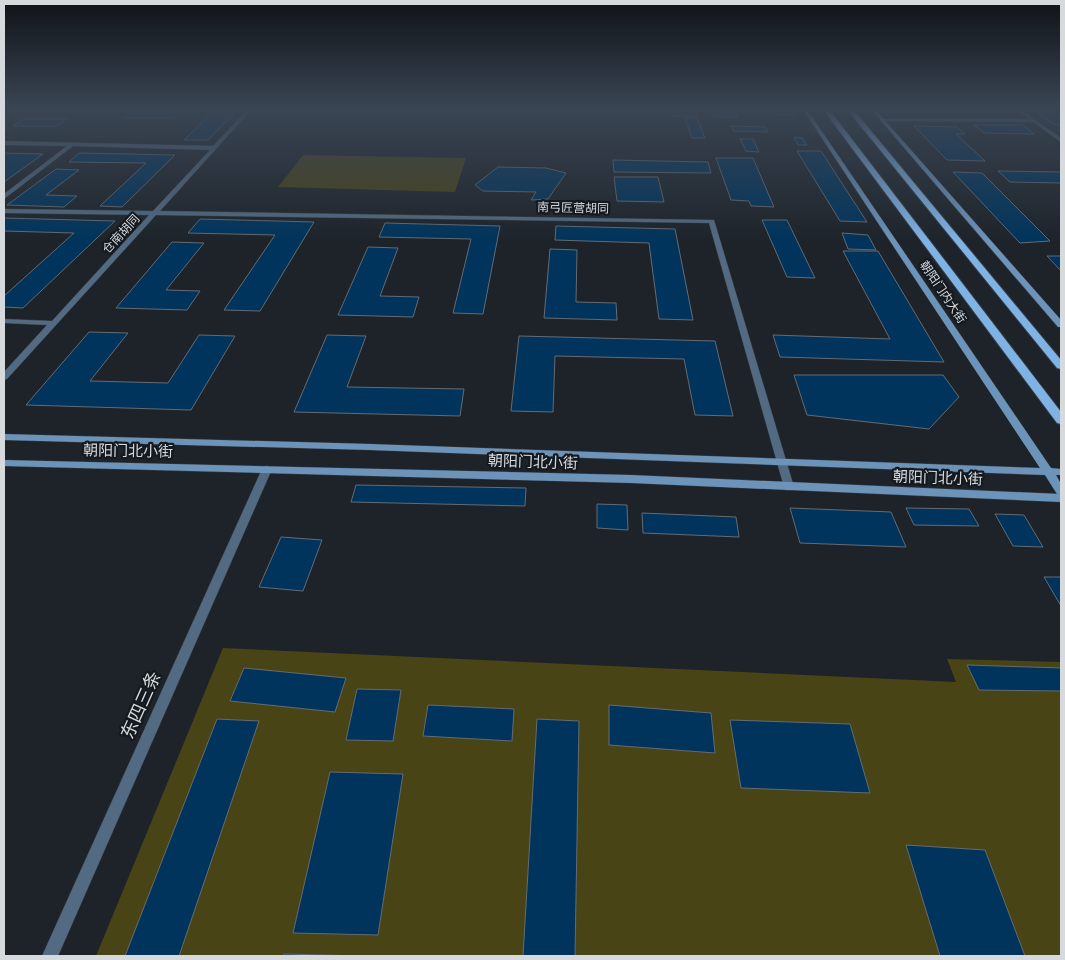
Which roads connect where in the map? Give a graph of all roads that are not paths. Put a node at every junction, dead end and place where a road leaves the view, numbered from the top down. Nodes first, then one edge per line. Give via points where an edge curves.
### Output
1 (62, 153) edge
2 (209, 153) edge
3 (834, 153) edge
4 (859, 153) edge
5 (886, 153) edge
6 (912, 153) edge
7 (4, 197) edge
8 (4, 211) edge
9 (157, 212) junction
10 (4, 322) edge
11 (53, 323) junction
12 (1061, 324) edge
13 (1061, 366) edge
14 (4, 377) edge
15 (1061, 420) edge
16 (4, 437) edge
17 (4, 463) edge
18 (783, 463) junction
19 (267, 469) junction
20 (1049, 472) junction
21 (1061, 472) edge
22 (789, 487) junction
23 (1061, 491) edge
24 (1061, 498) edge
25 (50, 956) edge

1 - 7 street
2 - 9 street, 仓南胡同
3 - 20 main road, 朝阳门内大街
4 - 15 main road, 朝阳门内大街
5 - 13 main road
6 - 12 main road
8 - 9 street
9 - 11 street, 仓南胡同
9 - 18 street, 南弓匠营胡同 via 712,221
10 - 11 street
11 - 14 street, 仓南胡同
16 - 18 main road, 朝阳门北小街
17 - 19 main road, 朝阳门北小街
18 - 20 main road, 朝阳门北小街
18 - 22 street, 南弓匠营胡同
19 - 22 main road, 朝阳门北小街 via 631,479
19 - 25 street, 东四三条
20 - 21 main road, 朝阳门北小街
20 - 23 main road, 朝阳门内大街
22 - 24 main road, 朝阳门北小街

